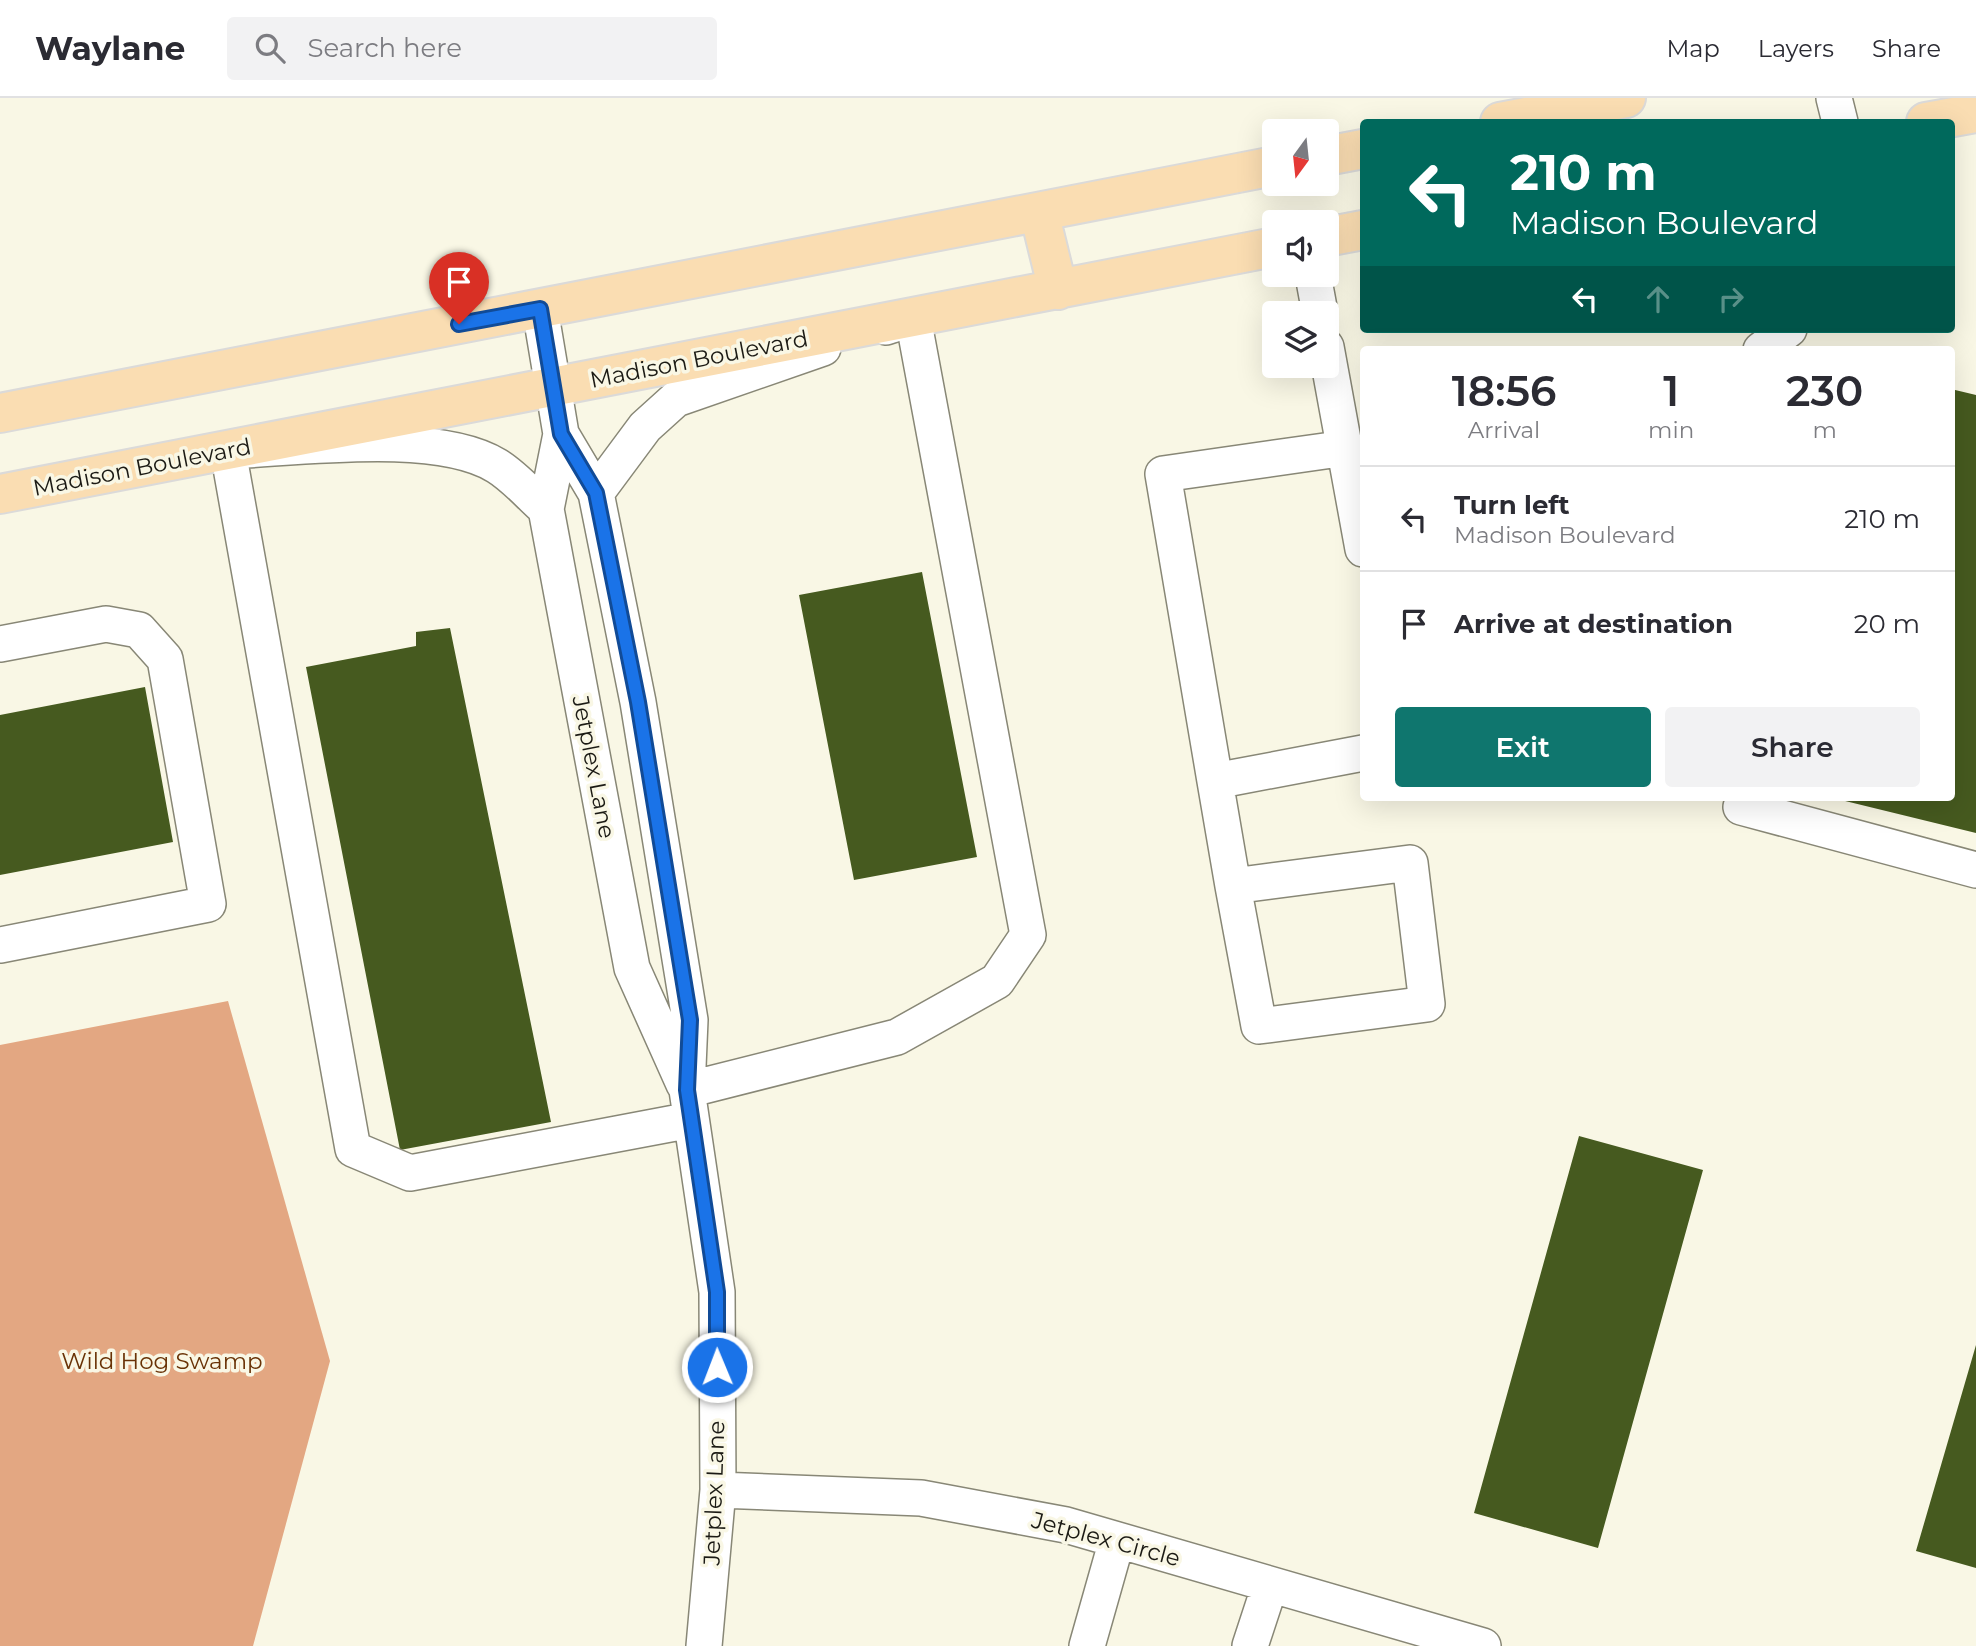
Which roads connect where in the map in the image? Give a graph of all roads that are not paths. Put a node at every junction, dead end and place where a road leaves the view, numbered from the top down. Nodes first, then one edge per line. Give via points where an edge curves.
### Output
1 (1626, 98) edge
2 (1834, 98) edge
3 (1976, 113) edge
4 (1516, 119) edge
5 (1839, 119) edge
6 (1943, 119) edge
7 (1360, 150) edge
8 (1339, 154) edge
9 (1262, 168) edge
10 (1039, 212) junction
11 (1360, 231) edge
12 (1339, 235) edge
13 (1262, 249) edge
14 (1058, 289) junction
15 (540, 309) junction
16 (913, 318) junction
17 (1784, 333) edge
18 (1766, 346) edge
19 (1332, 378) edge
20 (554, 387) junction
21 (0, 413) edge
22 (561, 434) junction
23 (1346, 448) junction
24 (228, 451) junction
25 (596, 493) junction
26 (0, 494) edge
27 (545, 509) junction
28 (1360, 531) edge
29 (0, 643) edge
30 (1360, 754) edge
31 (1215, 781) junction
32 (1741, 807) dead end
33 (1976, 870) edge
34 (1233, 886) junction
35 (0, 945) edge
36 (689, 1105) junction
37 (719, 1490) junction
38 (1117, 1540) junction
39 (1270, 1585) junction
40 (704, 1646) edge
41 (1087, 1646) edge
42 (1250, 1646) edge
43 (1483, 1646) edge

1 - 4 main road
2 - 5 street
3 - 6 main road
7 - 8 main road
9 - 10 main road
10 - 14 main road
10 - 15 main road
11 - 12 main road
13 - 14 main road, Madison Boulevard
14 - 16 main road, Madison Boulevard
15 - 20 street, Jetplex Lane
15 - 21 main road
16 - 20 main road, Madison Boulevard
16 - 25 street via 677,399 645,427
16 - 36 street via 1028,934 997,981 897,1037
17 - 18 street
19 - 23 street
20 - 22 street, Jetplex Lane
20 - 24 main road, Madison Boulevard
22 - 25 street, Jetplex Lane
22 - 27 street, Jetplex Lane
23 - 28 street
23 - 31 street via 1163,474
24 - 26 main road, Madison Boulevard
24 - 27 street via 402,444 457,448 498,466
24 - 36 street via 353,1149 410,1173
25 - 36 street, Jetplex Lane via 638,702 690,1020
27 - 36 street, Jetplex Lane via 632,968
29 - 35 street via 106,624 139,630 165,659 208,904
30 - 31 street
31 - 34 street
32 - 33 street
34 - 34 street via 1259,1026 1427,1004 1410,863
36 - 37 street, Jetplex Lane via 717,1292
37 - 38 street, Jetplex Circle via 921,1498 1066,1525
37 - 40 street, Jetplex Lane
38 - 39 street, Jetplex Circle
38 - 41 street
39 - 42 street
39 - 43 street, Jetplex Circle

